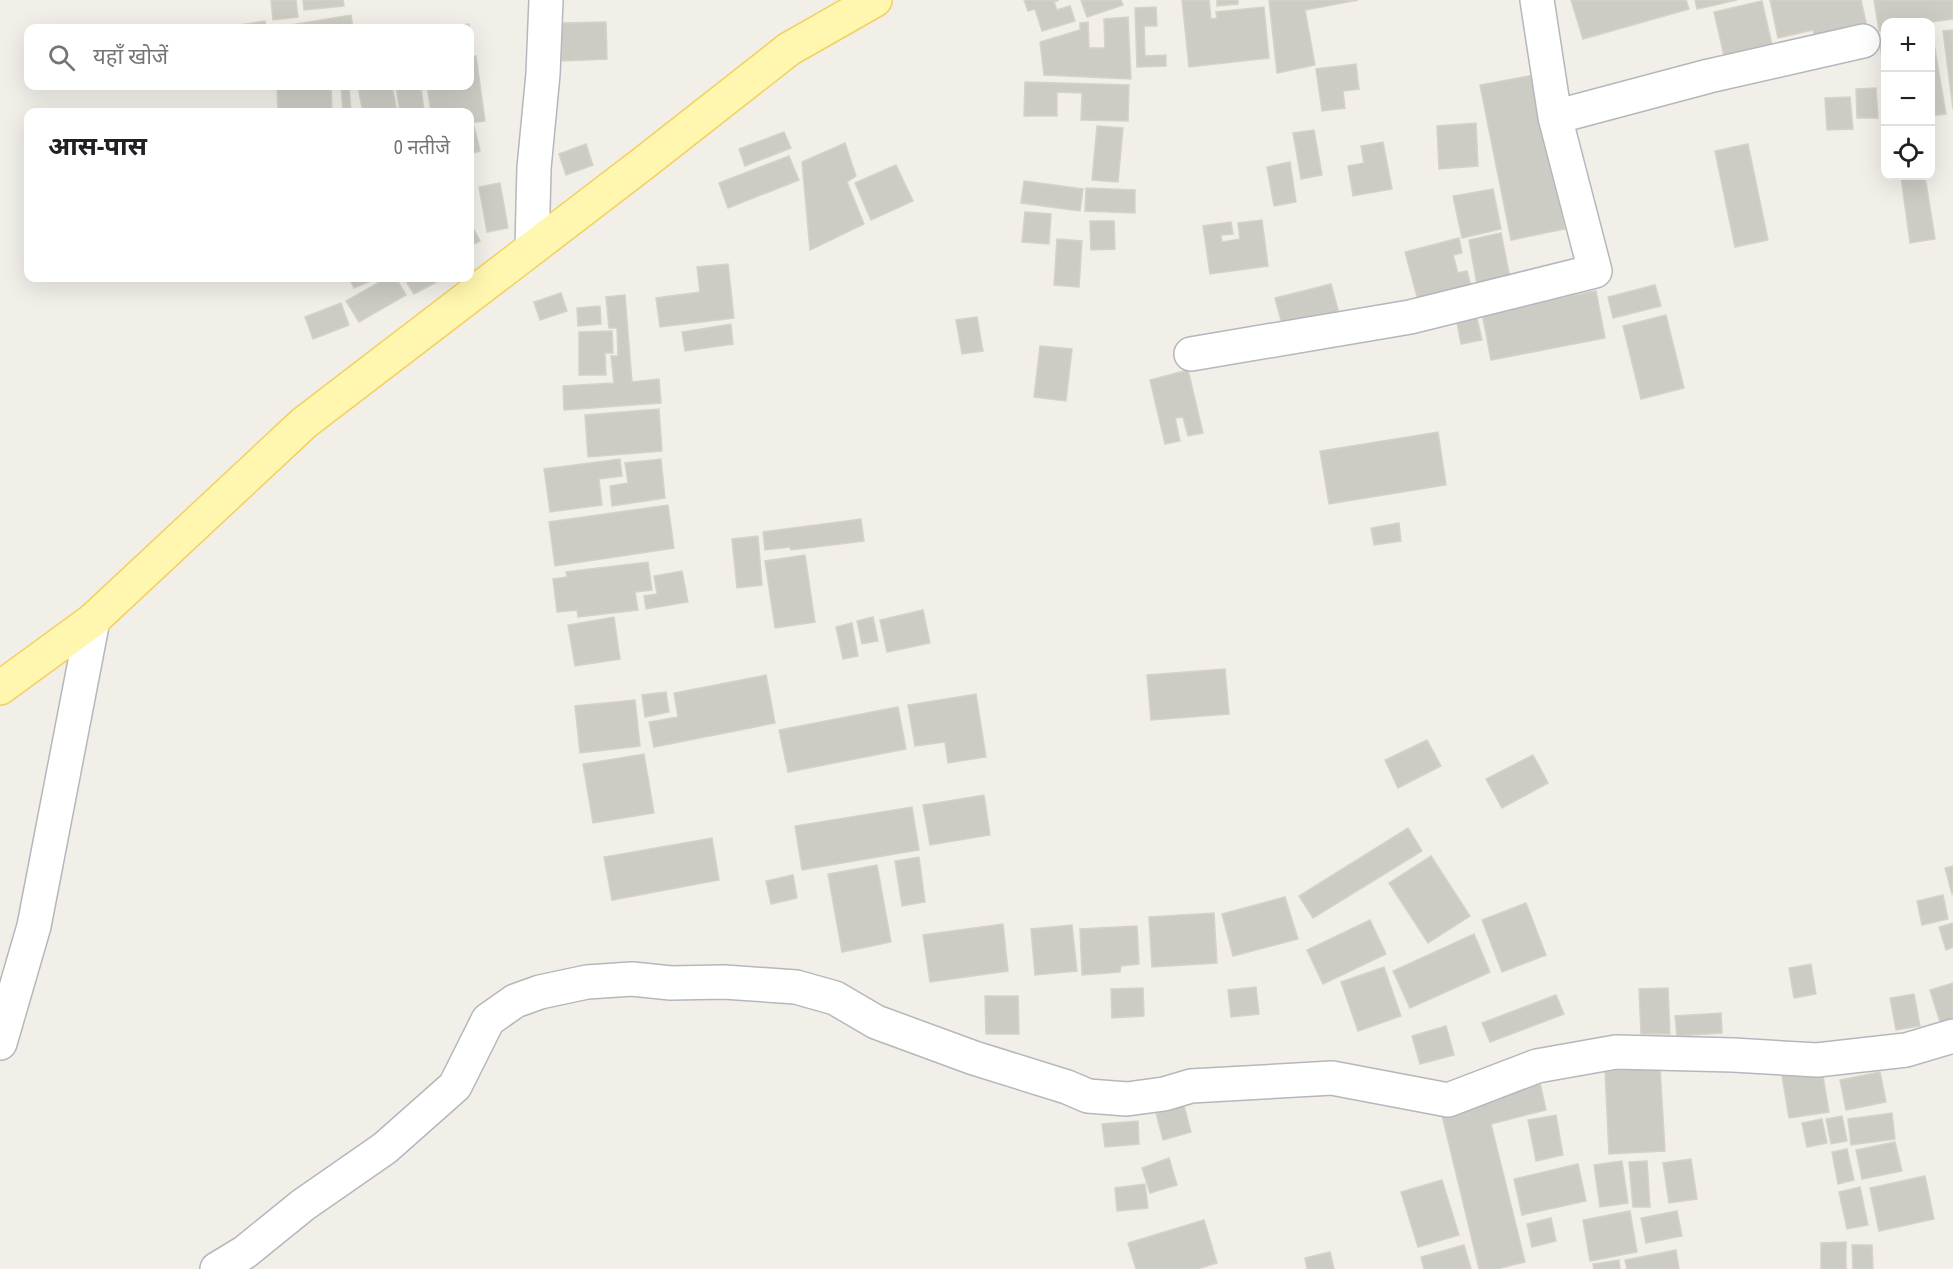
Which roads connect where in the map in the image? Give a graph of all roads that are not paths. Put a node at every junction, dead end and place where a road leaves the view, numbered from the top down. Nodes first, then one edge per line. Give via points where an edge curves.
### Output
1 (546, 0) edge
2 (876, 0) edge
3 (1537, 0) edge
4 (1863, 41) dead end
5 (1555, 117) junction
6 (532, 248) junction
7 (1191, 354) dead end
8 (93, 620) junction
9 (4, 683) edge
10 (1953, 1036) edge
11 (0, 1043) edge
12 (218, 1269) edge

1 - 6 street
2 - 6 main road via 789,49
3 - 5 street
4 - 5 street
5 - 7 street via 1595,271 1410,317
6 - 8 main road via 304,423
8 - 9 main road
8 - 11 street via 34,926
10 - 12 street via 1906,1050 1817,1060 1616,1052 1537,1066 1448,1100 1332,1078 1191,1086 1127,1100 1088,1096 974,1058 876,1022 835,998 796,987 632,979 587,982 515,1000 488,1020 455,1086 385,1148

